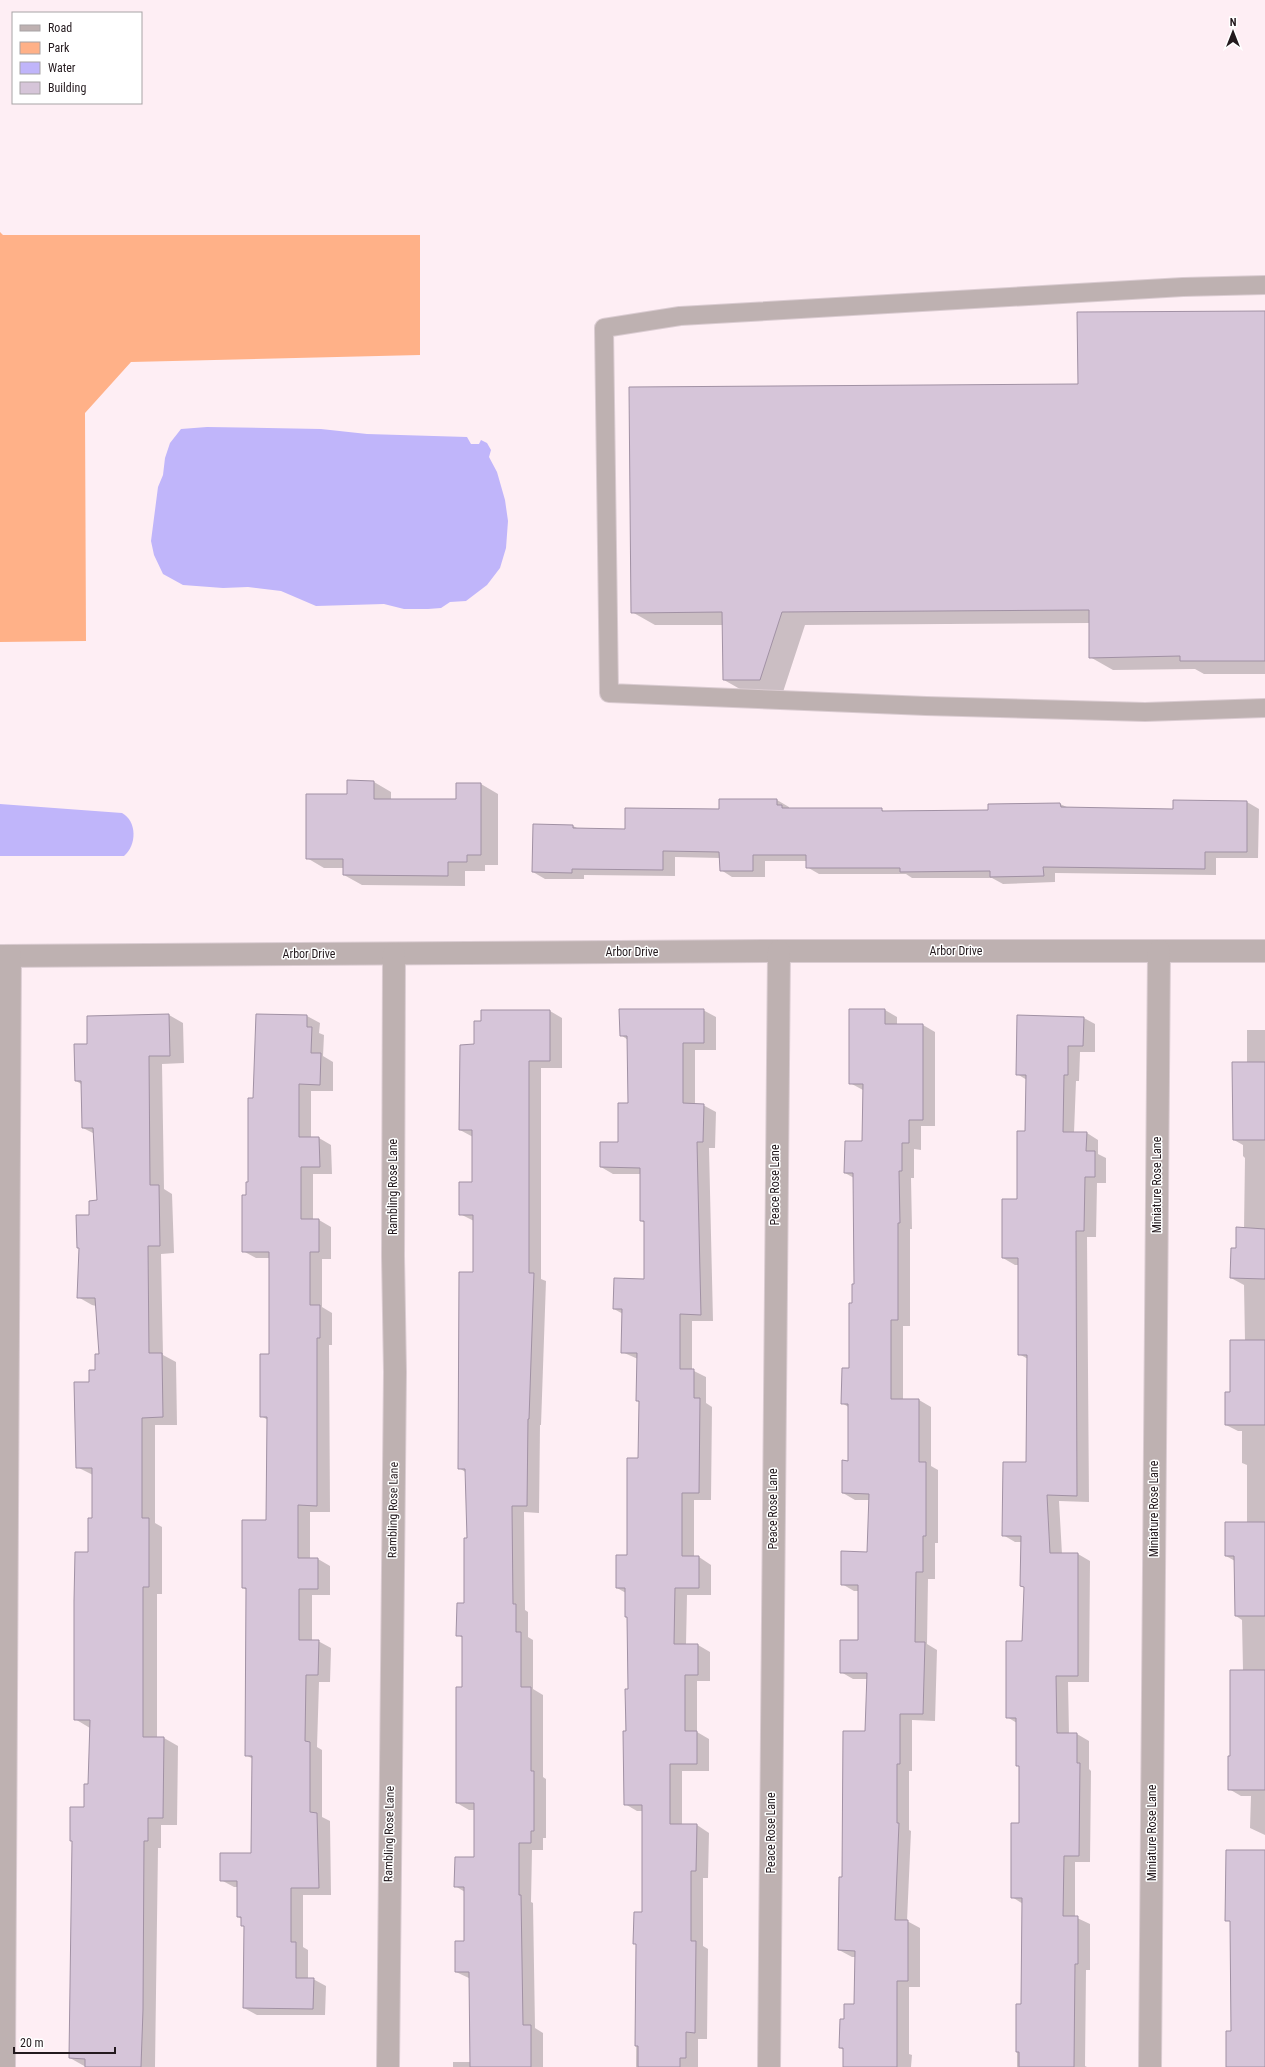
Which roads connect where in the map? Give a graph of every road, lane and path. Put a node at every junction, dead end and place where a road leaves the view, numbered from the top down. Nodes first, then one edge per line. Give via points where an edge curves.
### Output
1 (1265, 285) edge
2 (1265, 708) edge
3 (779, 951) junction
4 (1159, 951) junction
5 (1265, 951) edge
6 (394, 954) junction
7 (5, 956) edge
8 (4, 2067) edge
9 (388, 2067) edge
10 (769, 2067) edge
11 (1150, 2067) edge

1 - 2 lane via 1183,287 680,316 604,328 609,693 1145,712
3 - 4 street, Arbor Drive
3 - 6 street, Arbor Drive
3 - 10 street, Peace Rose Lane
4 - 5 street, Arbor Drive
4 - 11 street, Miniature Rose Lane
6 - 7 street, Arbor Drive
6 - 9 street, Rambling Rose Lane via 394,1372
7 - 8 street

